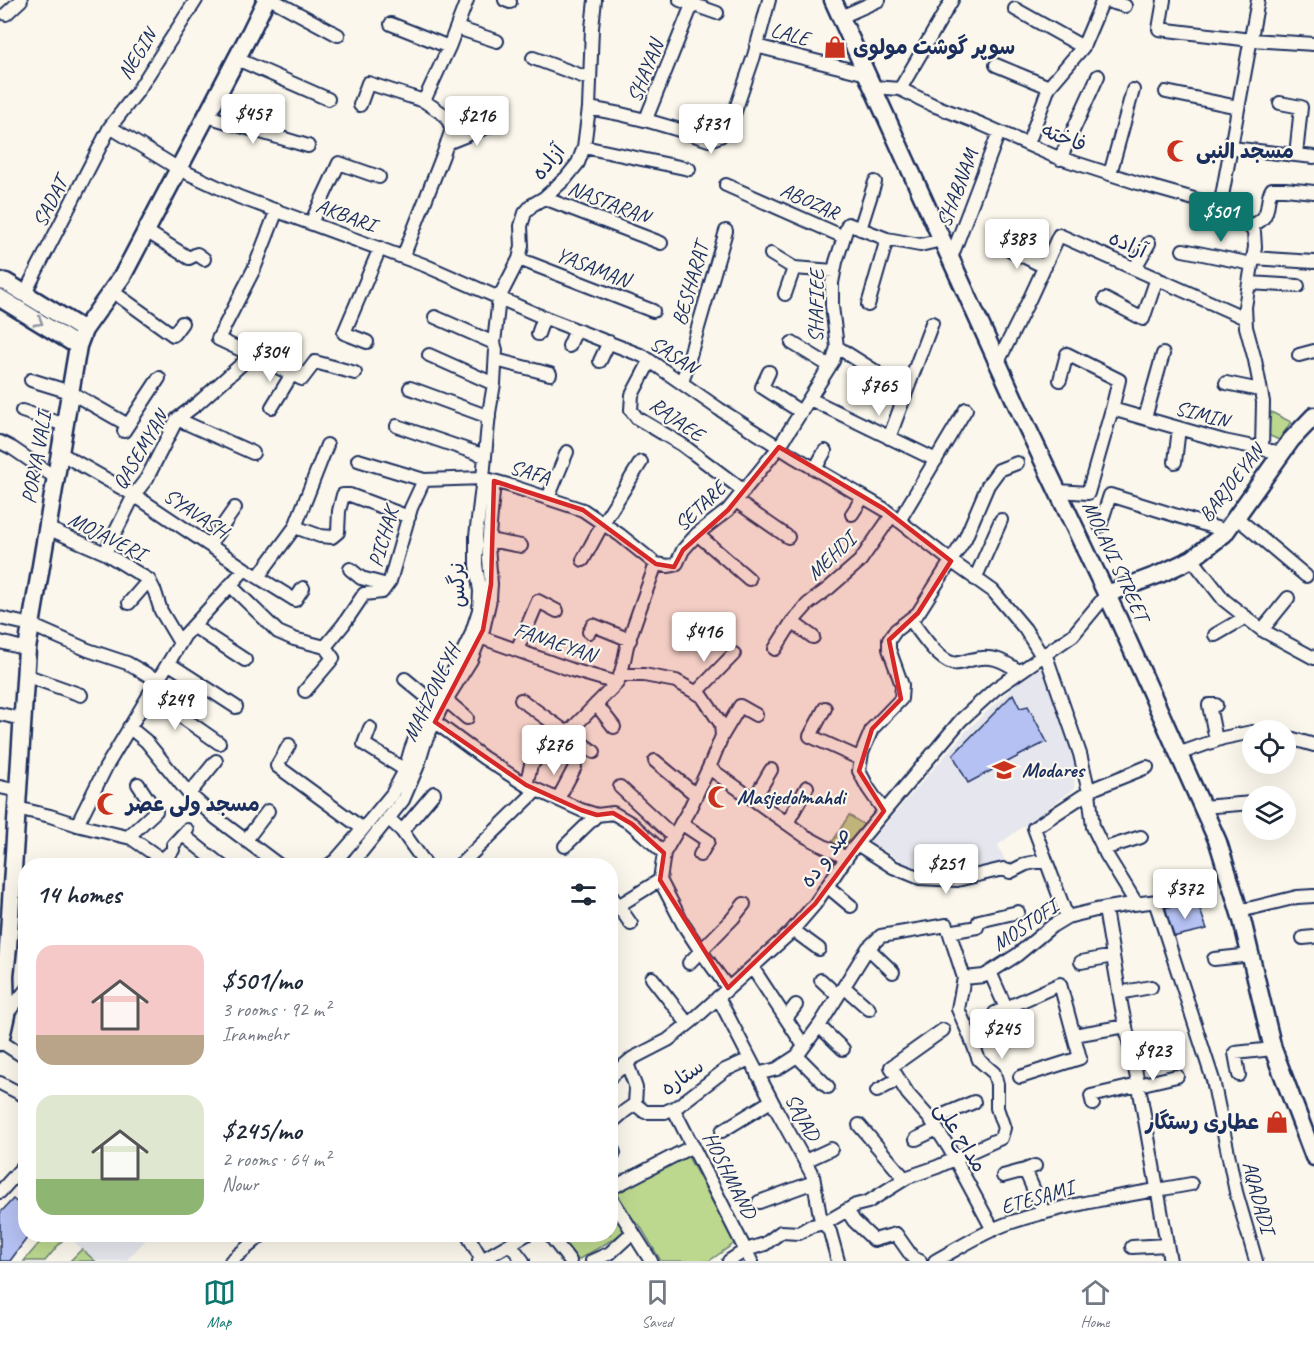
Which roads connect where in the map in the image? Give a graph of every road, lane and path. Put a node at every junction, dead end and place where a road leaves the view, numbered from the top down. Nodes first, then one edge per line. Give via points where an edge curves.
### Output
1 (21, 0) edge
2 (196, 0) edge
3 (266, 0) edge
4 (273, 0) edge
5 (467, 0) edge
6 (595, 0) edge
7 (769, 0) edge
8 (833, 0) edge
9 (879, 0) edge
10 (952, 0) edge
11 (1104, 0) edge
12 (1164, 0) edge
13 (1258, 0) edge
14 (689, 1) edge
15 (1125, 6) dead end
16 (1015, 9) dead end
17 (717, 13) dead end
18 (6, 14) dead end
19 (841, 17) junction
20 (391, 24) dead end
21 (458, 28) junction
22 (338, 35) dead end
23 (1251, 40) junction
24 (497, 41) dead end
25 (1314, 44) edge
26 (756, 46) junction
27 (450, 47) junction
28 (1083, 47) junction
29 (533, 58) dead end
30 (237, 59) junction
31 (996, 65) dead end
32 (1098, 76) dead end
33 (590, 79) junction
34 (870, 81) junction
35 (1049, 87) junction
36 (900, 89) junction
37 (1133, 90) dead end
38 (1166, 92) dead end
39 (328, 99) dead end
40 (424, 100) junction
41 (1280, 104) dead end
42 (360, 105) dead end
43 (1238, 107) junction
44 (590, 108) junction
45 (207, 116) junction
46 (646, 120) junction
47 (497, 123) dead end
48 (110, 127) junction
49 (999, 132) junction
50 (447, 143) junction
51 (1028, 144) junction
52 (308, 146) dead end
53 (584, 147) junction
54 (1231, 148) junction
55 (1296, 155) junction
56 (1314, 157) edge
57 (1060, 159) junction
58 (179, 169) junction
59 (689, 169) dead end
60 (1110, 174) junction
61 (378, 177) dead end
62 (875, 182) dead end
63 (726, 185) dead end
64 (1314, 192) edge
65 (544, 198) junction
66 (1220, 207) junction
67 (277, 210) junction
68 (1246, 222) junction
69 (311, 223) junction
70 (854, 226) junction
71 (146, 231) junction
72 (726, 231) dead end
73 (844, 237) junction
74 (887, 239) junction
75 (942, 240) junction
76 (660, 243) dead end
77 (1149, 243) dead end
78 (1003, 246) dead end
79 (380, 248) junction
80 (1183, 250) dead end
81 (771, 254) dead end
82 (403, 257) junction
83 (951, 258) junction
84 (204, 259) dead end
85 (519, 259) junction
86 (1253, 261) junction
87 (1314, 261) edge
88 (1045, 267) junction
89 (794, 268) junction
90 (1135, 268) junction
91 (834, 271) junction
92 (1157, 278) junction
93 (0, 281) edge
94 (1249, 283) junction
95 (1298, 286) dead end
96 (112, 291) junction
97 (24, 294) junction
98 (785, 294) dead end
99 (0, 298) edge
100 (499, 298) junction
101 (1105, 299) dead end
102 (868, 305) dead end
103 (653, 311) dead end
104 (435, 317) dead end
105 (544, 317) junction
106 (1245, 318) junction
107 (182, 323) dead end
108 (933, 323) dead end
109 (576, 330) junction
110 (538, 334) dead end
111 (81, 338) junction
112 (290, 342) dead end
113 (367, 342) dead end
114 (609, 342) junction
115 (276, 343) dead end
116 (494, 343) junction
117 (792, 343) dead end
118 (570, 346) dead end
119 (837, 347) junction
120 (1314, 351) edge
121 (1163, 354) dead end
122 (252, 355) junction
123 (429, 355) dead end
124 (1299, 355) dead end
125 (496, 360) junction
126 (600, 361) dead end
127 (650, 361) junction
128 (268, 362) junction
129 (998, 362) junction
130 (830, 366) junction
131 (280, 368) junction
132 (875, 371) dead end
133 (769, 372) dead end
134 (355, 373) dead end
135 (292, 374) junction
136 (550, 374) dead end
137 (159, 378) dead end
138 (31, 380) dead end
139 (1060, 380) dead end
140 (682, 383) junction
141 (1226, 383) dead end
142 (494, 384) junction
143 (410, 388) dead end
144 (1260, 390) junction
145 (70, 392) junction
146 (810, 399) junction
147 (273, 407) dead end
148 (966, 409) dead end
149 (1112, 409) junction
150 (22, 411) dead end
151 (801, 412) junction
152 (1314, 416) edge
153 (489, 417) junction
154 (1145, 418) junction
155 (177, 419) junction
156 (65, 425) junction
157 (397, 426) dead end
158 (1179, 428) junction
159 (889, 438) junction
160 (0, 442) edge
161 (327, 445) dead end
162 (779, 447) junction
163 (1262, 449) junction
164 (825, 451) dead end
165 (567, 452) dead end
166 (60, 453) junction
167 (253, 453) dead end
168 (1282, 453) junction
169 (485, 456) junction
170 (358, 460) dead end
171 (936, 460) junction
172 (641, 462) dead end
173 (1175, 462) dead end
174 (1017, 463) dead end
175 (815, 469) junction
176 (56, 478) junction
177 (424, 480) junction
178 (488, 480) junction
179 (1058, 491) junction
180 (134, 495) junction
181 (740, 496) junction
182 (863, 497) junction
183 (548, 498) junction
184 (235, 508) dead end
185 (852, 514) dead end
186 (409, 517) junction
187 (895, 518) junction
188 (1001, 520) dead end
189 (603, 523) junction
190 (1231, 524) junction
191 (296, 526) junction
192 (1100, 526) dead end
193 (47, 528) junction
194 (697, 534) junction
195 (789, 537) dead end
196 (489, 540) junction
197 (209, 545) junction
198 (521, 546) dead end
199 (105, 553) junction
200 (1192, 559) junction
201 (583, 560) dead end
202 (951, 561) junction
203 (656, 564) junction
204 (245, 569) junction
205 (350, 569) dead end
206 (1306, 576) dead end
207 (258, 577) junction
208 (749, 579) dead end
209 (975, 579) junction
210 (149, 580) junction
211 (230, 585) junction
212 (387, 585) junction
213 (303, 588) dead end
214 (1107, 594) junction
215 (1288, 598) dead end
216 (129, 603) dead end
217 (557, 611) dead end
218 (1246, 617) junction
219 (0, 618) edge
220 (910, 619) junction
221 (792, 622) junction
222 (31, 625) junction
223 (193, 626) junction
224 (1262, 630) junction
225 (589, 632) dead end
226 (1215, 635) dead end
227 (480, 637) junction
228 (813, 637) dead end
229 (630, 640) junction
230 (0, 642) edge
231 (180, 643) junction
232 (324, 647) junction
233 (27, 649) junction
234 (775, 649) dead end
235 (517, 650) junction
236 (734, 654) dead end
237 (1044, 655) junction
238 (1314, 658) edge
239 (245, 660) dead end
240 (168, 663) junction
241 (1019, 671) junction
242 (25, 675) junction
243 (405, 679) dead end
244 (619, 679) junction
245 (157, 680) junction
246 (306, 692) dead end
247 (696, 693) junction
248 (149, 694) junction
249 (81, 695) dead end
250 (521, 700) dead end
251 (440, 701) junction
252 (596, 704) junction
253 (1216, 705) dead end
254 (236, 706) dead end
255 (825, 708) dead end
256 (0, 714) edge
257 (756, 715) dead end
258 (467, 718) dead end
259 (22, 719) junction
260 (435, 723) junction
261 (129, 727) junction
262 (614, 727) dead end
263 (370, 728) dead end
264 (567, 733) junction
265 (1242, 734) edge
266 (722, 736) junction
267 (1216, 740) junction
268 (1296, 740) edge
269 (219, 743) dead end
270 (1314, 745) edge
271 (290, 746) dead end
272 (594, 752) dead end
273 (1178, 754) junction
274 (861, 759) junction
275 (655, 760) dead end
276 (216, 761) dead end
277 (575, 767) dead end
278 (1147, 767) dead end
279 (709, 768) junction
280 (405, 770) junction
281 (771, 770) dead end
282 (138, 784) dead end
283 (532, 787) junction
284 (620, 787) dead end
285 (807, 787) dead end
286 (0, 788) edge
287 (18, 791) junction
288 (1089, 792) junction
289 (434, 793) dead end
290 (189, 794) junction
291 (696, 795) junction
292 (558, 799) junction
293 (754, 799) junction
294 (1242, 804) edge
295 (1202, 807) junction
296 (17, 808) junction
297 (268, 811) dead end
298 (884, 811) junction
299 (597, 815) junction
300 (388, 818) junction
301 (681, 823) junction
302 (788, 823) junction
303 (77, 825) junction
304 (363, 829) junction
305 (402, 831) junction
306 (673, 836) junction
307 (128, 837) junction
308 (1141, 837) dead end
309 (246, 840) junction
310 (857, 844) junction
311 (565, 846) dead end
312 (1103, 849) junction
313 (664, 853) junction
314 (700, 855) dead end
315 (157, 858) edge
316 (167, 858) edge
317 (213, 858) edge
318 (269, 858) edge
319 (338, 858) edge
320 (356, 858) edge
321 (421, 858) edge
322 (466, 858) edge
323 (846, 858) junction
324 (1046, 860) junction
325 (660, 880) junction
326 (827, 886) junction
327 (1314, 897) edge
328 (1181, 898) dead end
329 (1155, 901) junction
330 (1136, 903) junction
331 (744, 904) dead end
332 (618, 906) edge
333 (851, 906) dead end
334 (1105, 909) junction
335 (1240, 911) junction
336 (618, 912) edge
337 (1018, 912) dead end
338 (1067, 917) junction
339 (631, 924) dead end
340 (948, 929) junction
341 (793, 930) junction
342 (868, 948) junction
343 (819, 949) dead end
344 (700, 950) junction
345 (1251, 955) junction
346 (1113, 956) junction
347 (1214, 959) dead end
348 (1081, 962) dead end
349 (689, 963) dead end
350 (752, 967) junction
351 (893, 972) dead end
352 (990, 972) junction
353 (2, 975) edge
354 (652, 978) dead end
355 (964, 978) junction
356 (820, 980) dead end
357 (728, 987) junction
358 (1151, 987) dead end
359 (841, 992) junction
360 (1119, 993) junction
361 (717, 997) junction
362 (18, 1002) edge
363 (796, 1005) dead end
364 (869, 1009) dead end
365 (6, 1015) junction
366 (786, 1018) junction
367 (688, 1024) junction
368 (819, 1026) junction
369 (1126, 1026) junction
370 (943, 1030) dead end
371 (1074, 1035) junction
372 (0, 1042) edge
373 (843, 1049) dead end
374 (1273, 1049) junction
375 (801, 1051) junction
376 (18, 1053) edge
377 (750, 1059) junction
378 (627, 1063) junction
379 (618, 1070) edge
380 (757, 1074) junction
381 (1239, 1075) dead end
382 (1177, 1076) dead end
383 (1020, 1077) dead end
384 (898, 1079) junction
385 (0, 1083) edge
386 (1138, 1085) junction
387 (828, 1088) dead end
388 (878, 1091) dead end
389 (18, 1092) edge
390 (771, 1101) junction
391 (974, 1102) dead end
392 (635, 1104) junction
393 (1093, 1104) dead end
394 (673, 1108) junction
395 (618, 1117) edge
396 (934, 1124) junction
397 (859, 1125) dead end
398 (722, 1131) dead end
399 (916, 1139) dead end
400 (693, 1146) junction
401 (831, 1149) dead end
402 (1314, 1157) edge
403 (955, 1160) junction
404 (805, 1161) junction
405 (18, 1172) edge
406 (1003, 1176) dead end
407 (905, 1179) junction
408 (18, 1181) edge
409 (814, 1182) junction
410 (1191, 1184) dead end
411 (618, 1185) edge
412 (1157, 1190) junction
413 (0, 1192) edge
414 (0, 1199) edge
415 (759, 1202) dead end
416 (618, 1209) edge
417 (847, 1210) junction
418 (1044, 1214) junction
419 (825, 1223) junction
420 (993, 1230) junction
421 (633, 1232) junction
422 (253, 1242) edge
423 (471, 1242) edge
424 (513, 1242) edge
425 (555, 1242) edge
426 (510, 1244) junction
427 (1167, 1245) junction
428 (1132, 1247) dead end
429 (749, 1255) edge
430 (480, 1260) edge
431 (231, 1261) edge
432 (523, 1261) edge
433 (570, 1261) edge
434 (592, 1261) edge
435 (651, 1261) edge
436 (729, 1261) edge
437 (838, 1261) edge
438 (920, 1261) edge
439 (935, 1261) edge
440 (1170, 1261) edge
441 (1256, 1261) edge

1 - 18 street
2 - 48 street, NEGIN
3 - 30 main road, PORYA VALI
4 - 22 street
5 - 21 street
6 - 33 street, آزاده
7 - 26 street
8 - 19 main road, MOLAVI STREET
9 - 19 street
10 - 36 street
11 - 15 street
11 - 28 street
12 - 23 street via 1159,29
13 - 23 street
14 - 17 street
14 - 46 street, SHAYAN
16 - 28 street
19 - 34 main road, MOLAVI STREET
20 - 27 street
21 - 24 street
21 - 27 street
23 - 25 street
23 - 43 street
26 - 34 street, LALE
26 - 46 street, LALE via 731,123 720,136 709,140
27 - 40 street
28 - 35 street
29 - 33 street
30 - 39 street
30 - 45 main road, PORYA VALI
31 - 35 street
32 - 57 street
33 - 44 street, آزاده
34 - 36 street, فاخته
34 - 75 main road, MOLAVI STREET
35 - 51 street
36 - 49 street, فاخته
37 - 60 street
38 - 43 street
40 - 42 street via 368,84
40 - 50 street via 446,116 452,129
41 - 55 street via 1301,107
43 - 54 street
44 - 46 street, LALE
44 - 53 street, آزاده
45 - 52 street
45 - 58 main road, PORYA VALI
47 - 50 street
48 - 58 street, AKBARI
48 - 97 street, SADAT
49 - 51 street, فاخته
49 - 83 street, SHABNAM
50 - 82 street
51 - 57 street, فاخته
53 - 59 street
53 - 65 street, آزاده via 578,163
54 - 55 street
54 - 66 street
55 - 56 street
57 - 60 street, فاخته
58 - 67 street, AKBARI
58 - 71 main road, PORYA VALI
60 - 66 street, فاخته
61 - 69 street via 339,163
62 - 70 street, SHAFIEE
63 - 73 street, ABOZAR
64 - 68 street via 1272,189 1264,218
65 - 76 street, NASTARAN
65 - 85 street, آزاده via 525,213
66 - 68 street, فاخته via 1233,210
67 - 69 street, AKBARI
67 - 122 street via 254,269 218,339
68 - 86 street via 1254,232
69 - 79 street, AKBARI
70 - 73 street, SHAFIEE
70 - 74 street
71 - 84 street via 189,258 197,254
71 - 96 main road, PORYA VALI
72 - 140 street, BESHARAT
73 - 91 street, SHAFIEE
74 - 75 street via 920,245
74 - 102 street
75 - 83 main road, MOLAVI STREET
77 - 90 street
78 - 88 street
79 - 82 street, AKBARI
79 - 113 street via 344,333
80 - 86 street
81 - 89 street
82 - 100 street, AKBARI
83 - 129 main road, MOLAVI STREET
85 - 100 street, آزاده
85 - 103 street, YASAMAN
86 - 87 street
86 - 94 street
88 - 90 street, آزاده via 1059,235
88 - 129 street, آزاده
89 - 91 street
89 - 98 street
90 - 92 street, آزاده
91 - 119 street, SHAFIEE via 832,306
92 - 101 street via 1143,319
92 - 106 street, آزاده
93 - 97 main road
94 - 95 street
94 - 106 street
96 - 107 street via 173,335
96 - 111 main road, PORYA VALI
97 - 111 main road
99 -> 111 main road
100 - 105 street, SASAN
100 - 116 street, نرگس
104 - 116 street
105 - 109 street, SASAN
105 - 110 street
106 - 144 street
108 - 159 street
109 - 114 street, SASAN
109 - 118 street
111 - 145 main road, PORYA VALI
112 - 131 street
114 - 126 street
114 - 127 street, SASAN
115 - 128 street
116 - 125 street, نرگس
117 - 130 street
119 - 130 street, SHAFIEE
119 - 132 street
120 - 124 street
121 - 154 street
122 - 128 street
122 - 155 street, QASEMYAN
123 - 142 street
125 - 136 street
125 - 142 street, نرگس
127 - 140 street, SASAN
127 - 181 street, RAJAEE via 632,395 631,410 681,444
128 - 131 street
129 - 179 main road, MOLAVI STREET
130 - 146 street, SHAFIEE
131 - 135 street
133 - 151 street via 762,387
134 - 135 street via 315,362 302,379
135 - 147 street
137 - 145 street via 126,428
138 - 145 street
139 - 149 street via 1068,354 1119,380
140 - 162 street, SASAN
141 - 144 street
142 - 153 street, نرگس
143 - 153 street
144 - 163 street
145 - 156 main road, PORYA VALI
146 - 151 street, SHAFIEE
146 - 159 street
148 - 171 street, MEHDI
149 - 154 street, SIMIN
149 - 179 street via 1088,493
150 - 156 street
151 - 162 street, SHAFIEE
152 - 168 main road, BARJOEYAN
153 - 169 street, نرگس
154 - 158 street, SIMIN
155 - 167 street
155 - 180 street, QASEMYAN
156 - 166 main road, PORYA VALI
157 - 169 street
158 - 163 street, SIMIN
158 - 173 street
159 - 171 street
160 - 176 street
161 - 191 street
162 - 175 street, SASAN
162 - 181 street, SETARE
163 - 168 street, SIMIN
164 - 175 street
165 - 183 street
166 - 176 main road, PORYA VALI
166 - 180 street, SYAVASH
168 - 190 main road, BARJOEYAN
169 - 178 street, نرگس
170 - 177 street, SAFA
171 - 187 street, MEHDI
172 - 189 street
174 - 202 street via 999,470 988,485
175 - 182 street, SASAN
176 - 193 main road, PORYA VALI
177 - 178 street, SAFA
177 - 186 street, PICHAK
178 - 183 street, SAFA
178 - 196 street, MAHZONEYH
178 - 251 street, نرگس via 476,536 479,610
179 - 214 main road, MOLAVI STREET
180 - 197 street, SYAVASH
180 - 199 street, QASEMYAN
181 - 194 street, SETARE
181 - 195 street
182 - 185 street
182 - 187 street, SASAN
183 - 189 street, SAFA via 583,510
184 - 197 street
186 - 191 street via 344,495 338,532 332,537
186 - 212 street, PICHAK
187 - 202 street, SASAN
187 - 221 street, MEHDI via 860,561
188 - 209 street
189 - 201 street
189 - 203 street, SAFA
190 - 192 street via 1110,495
190 - 200 main road, BARJOEYAN
190 - 206 street
191 - 207 street
193 - 199 street, MOJAVERI
193 - 222 main road, PORYA VALI
194 - 203 street, SETARE via 674,566
194 - 208 street
196 - 198 street
196 - 227 street, MAHZONEYH via 490,599
197 - 204 street, SYAVASH
199 - 210 street, MOJAVERI
200 - 214 main road, BARJOEYAN
200 - 218 street via 1224,600
202 - 209 street, SASAN
202 - 220 street via 918,613
203 - 229 street
204 - 207 street, SYAVASH
204 - 211 street
205 - 212 street via 361,578
207 - 213 street, SYAVASH via 295,600
209 - 237 street, SASAN via 993,591
210 - 216 street
210 - 231 street, MOJAVERI
211 - 223 street
211 - 232 street via 278,632
212 - 232 street, PICHAK via 382,592 364,594
214 - 237 street, صد و ده via 1073,635
214 - 273 main road, MOLAVI STREET
215 - 224 street
217 - 235 street via 538,601
218 - 224 street
218 - 226 street
219 - 222 street
220 - 241 street via 940,656 939,662 963,663 990,657
220 - 274 street via 889,640 902,685 901,699 872,729
221 - 228 street
221 - 234 street, MEHDI
222 - 233 main road, PORYA VALI
222 - 245 street via 127,663
223 - 231 street
223 - 239 street
224 - 238 street
225 - 229 street via 593,625
227 - 235 street, FANAEYAN
227 - 251 street, MAHZONEYH via 471,660
229 - 244 street
230 - 233 street
231 - 240 street
232 - 246 street via 333,658
233 - 242 main road, PORYA VALI
235 - 244 street, FANAEYAN via 572,670
236 - 247 street
237 - 241 street, صد و ده
237 - 288 street, SASAN via 1080,754
240 - 245 street
240 - 254 street
241 - 298 street, صد و ده via 961,720
242 - 249 street
242 - 259 main road, PORYA VALI
243 - 251 street
244 - 247 street, FANAEYAN via 644,675 675,681
244 - 252 street
245 - 248 street
247 - 266 street via 721,724
248 - 261 street
248 - 269 street
250 - 264 street
251 - 258 street
251 - 260 street, MAHZONEYH
251 - 280 street, نرگس via 421,724
252 - 262 street
252 - 264 street
253 - 267 street via 1209,705
255 - 274 street via 810,736
256 - 259 street
257 - 266 street via 740,706
259 - 287 main road, PORYA VALI
260 - 283 street
260 - 300 street, MAHZONEYH via 403,800
261 - 290 street via 146,741
261 - 303 street
263 - 280 street via 364,744
264 - 272 street
264 - 283 street via 531,765
265 - 267 street
266 - 279 street
267 - 273 street
268 - 270 street
271 - 304 street via 277,766
273 - 295 main road, MOLAVI STREET
274 - 298 street via 859,771
275 - 291 street
276 - 290 street
277 - 292 street
278 - 288 street
279 - 291 street
279 - 293 street
280 - 304 street, نرگس via 392,794
281 - 293 street
282 - 307 street via 156,811
283 - 292 street
283 - 322 street
284 - 306 street
285 - 302 street
286 - 287 street
287 - 296 main road, PORYA VALI
288 - 312 street, SASAN via 1093,827
288 - 324 street via 1034,828
289 - 305 street
290 - 309 street
291 - 301 street
292 - 299 street
293 - 302 street
294 - 295 street
295 - 335 main road, MOLAVI STREET via 1218,842
296 - 303 street
296 - 353 main road, PORYA VALI via 8,948
297 - 309 street
298 - 310 street, صد و ده
299 - 311 street
299 - 313 street via 613,813 632,824
300 - 305 street
300 - 320 street, MAHZONEYH
301 - 306 street
301 - 314 street via 708,841
302 - 323 street
303 - 307 street
304 - 319 street, نرگس
305 - 321 street
306 - 313 street
307 - 315 street
308 - 312 street
309 - 318 street
310 - 323 street, صد و ده
310 - 324 street via 893,867 920,878 957,880 1003,869 1010,872
312 - 330 street, SASAN
313 - 325 street
316 - 317 street via 185,832
323 - 326 street, صد و ده
324 - 338 street
325 - 332 street
325 - 344 street
326 - 333 street
326 - 341 street, صد و ده
327 - 335 street via 1297,897
328 - 329 street, MOSTOFI
329 - 330 street, MOSTOFI
329 - 441 street, AQADADI via 1213,1080 1236,1192
330 - 334 street, MOSTOFI
331 - 344 street
334 - 338 street, MOSTOFI
334 - 346 street
335 - 345 main road, MOLAVI STREET
336 - 339 street
337 - 340 street via 979,921 976,927
338 - 352 street, MOSTOFI
340 - 342 street via 880,936
340 - 355 street
341 - 343 street
341 - 350 street, صد و ده
342 - 351 street
342 - 359 street
344 - 349 street
344 - 357 street
345 - 347 street
345 - 374 main road, MOLAVI STREET
346 - 348 street
346 - 360 street
350 - 357 street, صد و ده
350 - 366 street
352 - 355 street, MOSTOFI
352 - 371 street via 1000,1010 1060,984
353 - 365 main road, PORYA VALI
354 - 367 street
355 - 403 street via 958,1009 979,1060 994,1072 1004,1143
356 - 359 street
357 - 361 street, صد و ده
358 - 360 street
359 - 364 street
359 - 368 street
360 - 369 street
361 - 367 street, صد و ده
361 - 377 street, SAJAD
362 - 365 street
363 - 366 street
365 - 372 main road, PORYA VALI
366 - 375 street
367 - 378 street, صد و ده
368 - 373 street
368 - 375 street
369 - 371 street
369 - 386 street
370 - 384 street, مداح علی via 891,1067
371 - 383 street via 1080,1058
372 - 376 street
374 - 381 street via 1235,1053
374 - 402 main road, MOLAVI STREET
375 - 380 street via 777,1069
375 - 387 street
377 - 380 street, SAJAD
377 - 394 street, ستاره via 724,1070
378 - 379 street, صد و ده
378 - 392 street via 636,1088
380 - 390 street, SAJAD
382 - 386 street
384 - 388 street
384 - 396 street, مداح علی
385 - 389 street
386 - 393 street via 1091,1096
386 - 412 street
390 - 398 street
390 - 404 street, SAJAD
391 - 396 street
392 - 394 street, ستاره via 645,1112
392 - 395 street
394 - 400 street, HOSHMAND
396 - 399 street
396 - 403 street, مداح علی
397 - 407 street
400 - 411 street
400 - 429 street, HOSHMAND
401 - 404 street
403 - 407 street
403 - 420 street, مداح علی
404 - 409 street, SAJAD
405 - 413 street
406 - 418 street via 1030,1168
407 - 417 street
408 - 414 street
409 - 415 street
409 - 419 street, SAJAD via 820,1216
410 - 412 street, ETESAMI
412 - 418 street, ETESAMI
412 - 427 street
416 - 421 street
417 - 419 street
417 - 438 street via 873,1240 896,1234 913,1258
418 - 420 street, ETESAMI
419 - 429 street via 799,1233 781,1232
419 - 437 street, SAJAD
420 - 439 street, ETESAMI
421 - 434 street via 610,1253
421 - 435 street
422 - 431 street
423 - 430 street
424 - 426 street
425 - 433 street
426 - 430 street
426 - 432 street
427 - 428 street
427 - 440 street
429 - 436 street

